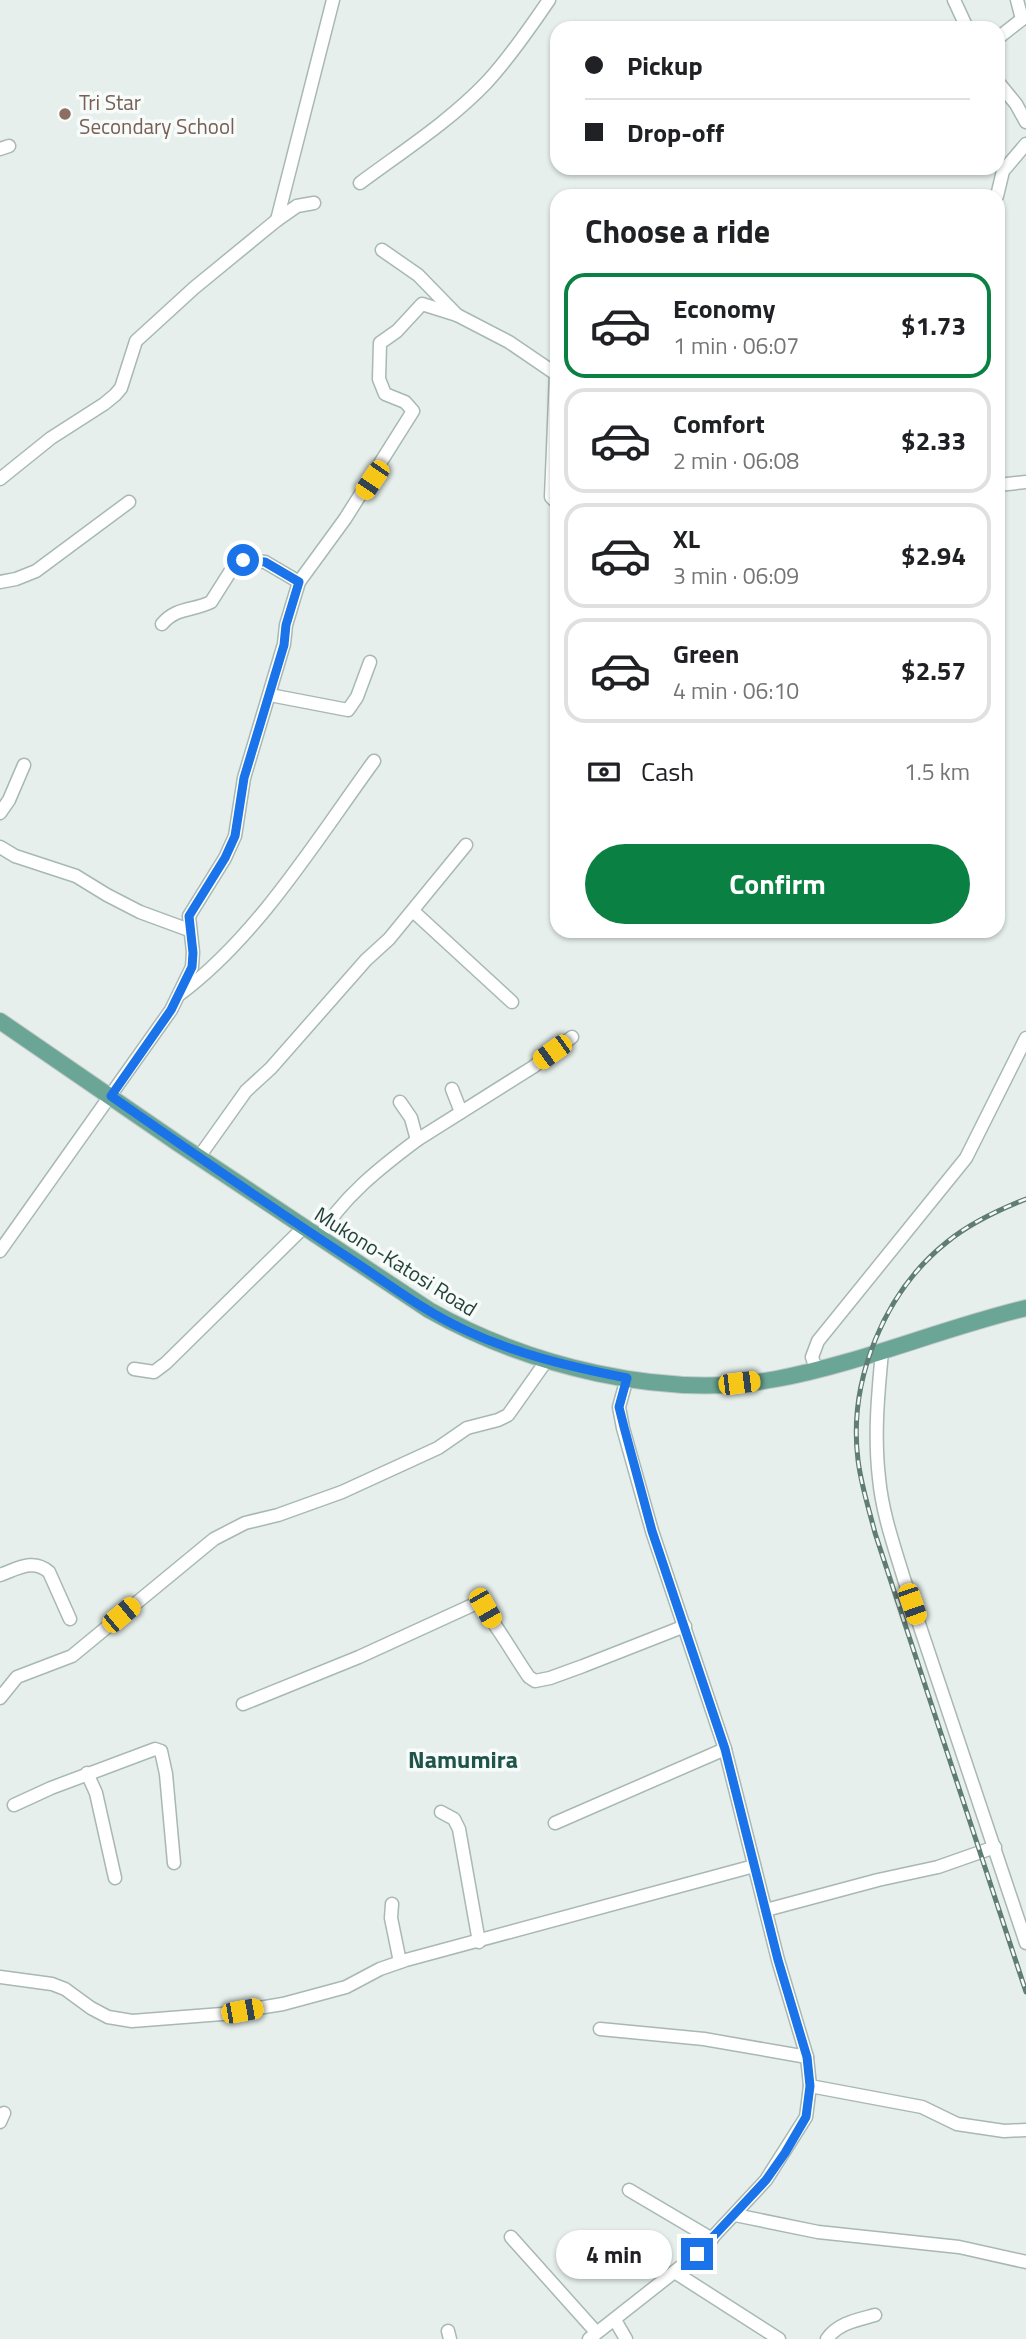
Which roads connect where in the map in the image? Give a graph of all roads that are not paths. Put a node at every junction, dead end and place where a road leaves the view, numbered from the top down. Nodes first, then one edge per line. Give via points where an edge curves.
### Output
1 (333, 0) edge
2 (549, 0) edge
3 (954, 0) edge
4 (1017, 0) edge
5 (1024, 17) edge
6 (964, 21) edge
7 (1005, 32) edge
8 (1005, 91) edge
9 (1026, 122) edge
10 (1026, 144) edge
11 (1005, 169) edge
12 (360, 183) dead end
13 (314, 203) dead end
14 (276, 220) junction
15 (382, 250) dead end
16 (457, 316) junction
17 (550, 370) edge
18 (0, 480) edge
19 (1026, 482) edge
20 (1005, 484) edge
21 (129, 502) dead end
22 (0, 582) edge
23 (299, 582) junction
24 (162, 624) dead end
25 (370, 662) dead end
26 (270, 695) junction
27 (374, 761) dead end
28 (24, 765) dead end
29 (0, 813) edge
30 (466, 845) dead end
31 (0, 847) edge
32 (413, 911) junction
33 (189, 930) junction
34 (177, 996) junction
35 (512, 1002) dead end
36 (0, 1021) edge
37 (572, 1037) dead end
38 (1026, 1038) edge
39 (1022, 1053) edge
40 (452, 1088) dead end
41 (111, 1096) junction
42 (400, 1102) dead end
43 (461, 1112) junction
44 (417, 1140) junction
45 (199, 1157) junction
46 (303, 1228) junction
47 (319, 1238) junction
48 (0, 1251) edge
49 (1026, 1308) edge
50 (882, 1352) junction
51 (547, 1360) junction
52 (134, 1369) dead end
53 (816, 1369) junction
54 (627, 1378) junction
55 (0, 1575) edge
56 (70, 1619) dead end
57 (685, 1626) junction
58 (0, 1698) edge
59 (243, 1704) dead end
60 (725, 1749) junction
61 (87, 1773) junction
62 (14, 1805) dead end
63 (441, 1812) dead end
64 (555, 1823) dead end
65 (995, 1847) junction
66 (174, 1863) dead end
67 (754, 1866) junction
68 (115, 1878) dead end
69 (392, 1904) dead end
70 (766, 1910) junction
71 (478, 1942) junction
72 (1026, 1943) edge
73 (400, 1962) junction
74 (0, 1977) edge
75 (600, 2029) dead end
76 (807, 2057) junction
77 (810, 2086) junction
78 (1026, 2130) edge
79 (629, 2190) dead end
80 (735, 2215) junction
81 (511, 2237) dead end
82 (712, 2239) junction
83 (1026, 2262) edge
84 (676, 2273) junction
85 (875, 2315) dead end
86 (615, 2320) junction
87 (593, 2336) edge
88 (626, 2339) edge
89 (779, 2339) edge
90 (827, 2339) edge

1 - 14 street
2 - 12 street via 485,84 398,158
3 - 6 street
4 - 5 street
5 - 7 street
8 - 9 street
10 - 11 street
13 - 14 street via 297,206
14 - 18 street via 136,341 115,395
15 - 16 street via 418,275
16 - 17 street via 509,341
16 - 23 street via 422,304 380,343 379,379 385,394 405,402 413,411 359,500
19 - 20 street
21 - 22 street via 36,571
23 - 24 street via 265,562 243,560 211,603 179,610
23 - 26 street
25 - 26 street via 348,710
26 - 33 street via 244,778 235,836 189,916
27 - 34 street via 239,940
28 - 29 street
30 - 32 street
31 - 33 street via 76,876 140,912
32 - 35 street
32 - 45 street via 246,1091
33 - 34 street via 192,967
34 - 41 street
36 - 41 main road, Mukono-Katosi Road
37 - 43 street
38 - 39 street
39 - 53 street via 966,1158 818,1341 812,1357
40 - 43 street
41 - 45 main road, Mukono-Katosi Road
41 - 48 street
42 - 44 street via 411,1118
43 - 44 street
44 - 47 street via 365,1182
45 - 46 main road, Mukono-Katosi Road
46 - 47 main road, Mukono-Katosi Road
46 - 52 street via 166,1363 154,1372
47 - 51 main road, Mukono-Katosi Road via 464,1330
49 - 50 main road, Mukono-Katosi Road
50 - 53 main road, Mukono-Katosi Road
50 - 65 street via 877,1429 879,1479 889,1528
51 - 54 main road, Mukono-Katosi Road
51 - 58 street via 508,1415 467,1428 438,1448 342,1492 245,1523 214,1539 72,1656 17,1676
53 - 54 main road, Mukono-Katosi Road via 776,1379 705,1385
54 - 57 street via 619,1407 652,1531
55 - 56 street via 29,1564 44,1567
57 - 59 street via 535,1681 477,1603
57 - 60 street
60 - 64 street
60 - 67 street
61 - 62 street
61 - 66 street via 155,1749 161,1751
61 - 68 street via 96,1793
63 - 71 street via 454,1819 459,1829
65 - 70 street via 938,1867
65 - 72 street
67 - 70 street
67 - 71 street
69 - 73 street
70 - 76 street
71 - 73 street
73 - 74 street via 346,1987 283,2004 132,2021 108,2017 65,1989
75 - 76 street via 704,2039
76 - 77 street
77 - 78 street via 922,2107 957,2124
77 - 80 street via 806,2117 796,2136
79 - 82 street
80 - 82 street
80 - 83 street via 818,2232 960,2247
81 - 87 street
82 - 84 street
84 - 86 street
84 - 89 street
85 - 90 street via 848,2322
86 - 87 street
86 - 88 street

